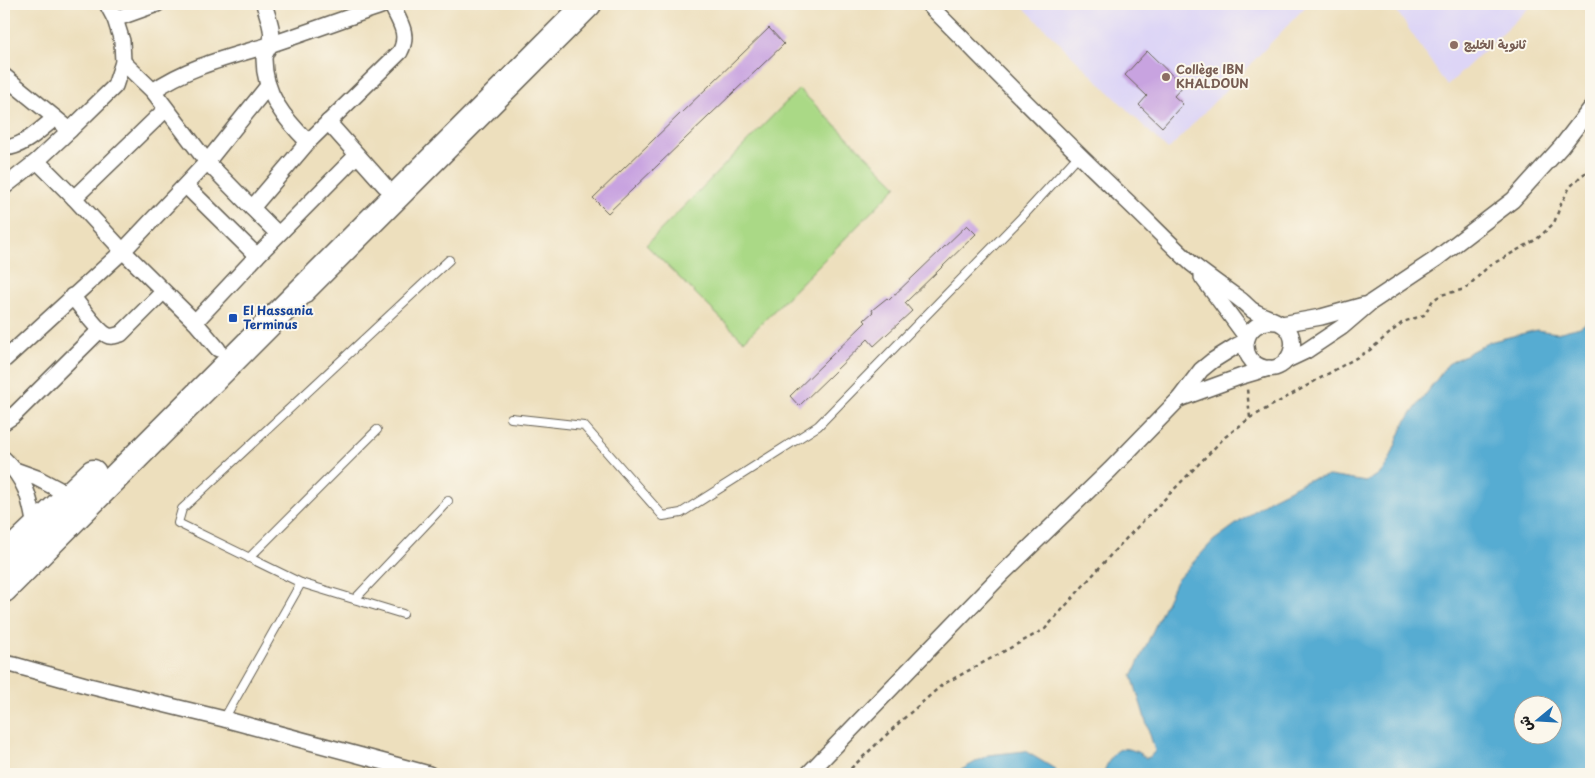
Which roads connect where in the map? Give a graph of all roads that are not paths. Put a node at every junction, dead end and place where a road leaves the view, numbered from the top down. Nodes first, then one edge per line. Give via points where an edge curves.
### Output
1 (107, 4) edge
2 (157, 4) edge
3 (264, 4) edge
4 (387, 4) edge
5 (391, 4) edge
6 (569, 4) edge
7 (588, 4) edge
8 (928, 4) edge
9 (115, 19) junction
10 (270, 44) junction
11 (123, 62) junction
12 (4, 76) edge
13 (268, 86) junction
14 (153, 91) junction
15 (1591, 108) edge
16 (166, 109) junction
17 (55, 118) junction
18 (328, 122) junction
19 (70, 130) junction
20 (308, 142) junction
21 (4, 147) edge
22 (357, 155) junction
23 (1079, 155) junction
24 (37, 160) junction
25 (207, 162) junction
26 (186, 186) junction
27 (385, 186) junction
28 (4, 187) edge
29 (74, 198) junction
30 (252, 208) junction
31 (278, 234) junction
32 (123, 251) junction
33 (256, 256) junction
34 (449, 260) dead end
35 (1193, 264) junction
36 (163, 292) junction
37 (72, 296) junction
38 (1370, 303) junction
39 (195, 322) junction
40 (1279, 323) junction
41 (100, 330) junction
42 (1246, 340) junction
43 (218, 349) junction
44 (4, 360) edge
45 (1287, 360) junction
46 (1270, 368) junction
47 (1178, 399) junction
48 (7, 415) edge
49 (512, 418) dead end
50 (377, 430) dead end
51 (4, 459) edge
52 (15, 470) junction
53 (71, 496) junction
54 (448, 501) dead end
55 (35, 527) junction
56 (4, 558) edge
57 (249, 558) junction
58 (301, 583) junction
59 (4, 589) edge
60 (355, 599) junction
61 (403, 614) dead end
62 (7, 662) edge
63 (224, 719) junction
64 (429, 774) edge
65 (808, 774) edge

1 - 9 street
2 - 9 street
3 - 10 street via 272,34
4 - 10 street
5 - 18 street via 406,42 400,52
6 - 27 highway
7 - 59 highway
8 - 23 street
9 - 11 street via 122,41
10 - 13 street via 264,55
10 - 14 street via 178,76
11 - 14 street
11 - 19 street via 116,86
12 - 17 street
13 - 20 street via 276,105
13 - 25 street
14 - 16 street
15 - 38 street via 1513,200 1436,259
16 - 25 street
16 - 29 street
17 - 19 street
17 - 21 street via 18,145
18 - 20 street
18 - 22 street
19 - 24 street
20 - 30 street
22 - 27 street
22 - 31 street
23 - 35 street
23 - 49 lane via 818,426 681,514 663,516 584,426
24 - 28 street
24 - 29 street
25 - 26 street
25 - 30 street
26 - 32 street
26 - 33 street
27 - 43 highway
29 - 32 street
30 - 31 street
31 - 33 street
32 - 36 street
32 - 37 street
33 - 39 street
34 - 57 lane via 182,510 178,523
35 - 40 street via 1251,309
35 - 42 street
36 - 39 street
36 - 41 street via 121,334 108,336
37 - 41 street
37 - 44 street
38 - 40 street via 1321,317
38 - 45 street via 1342,327
39 - 43 street
40 - 42 street via 1258,324
40 - 45 street via 1291,334 1293,341
41 - 48 street
42 - 46 street via 1252,360
42 - 47 street via 1201,370
43 - 53 highway
45 - 46 street
46 - 47 street
47 - 65 street
50 - 57 lane
51 - 52 street
52 - 53 street
52 - 55 street via 26,487
53 - 55 highway
54 - 60 lane
55 - 56 highway
57 - 58 lane
58 - 60 lane
58 - 63 lane
60 - 61 lane
62 - 63 street
63 - 64 street

